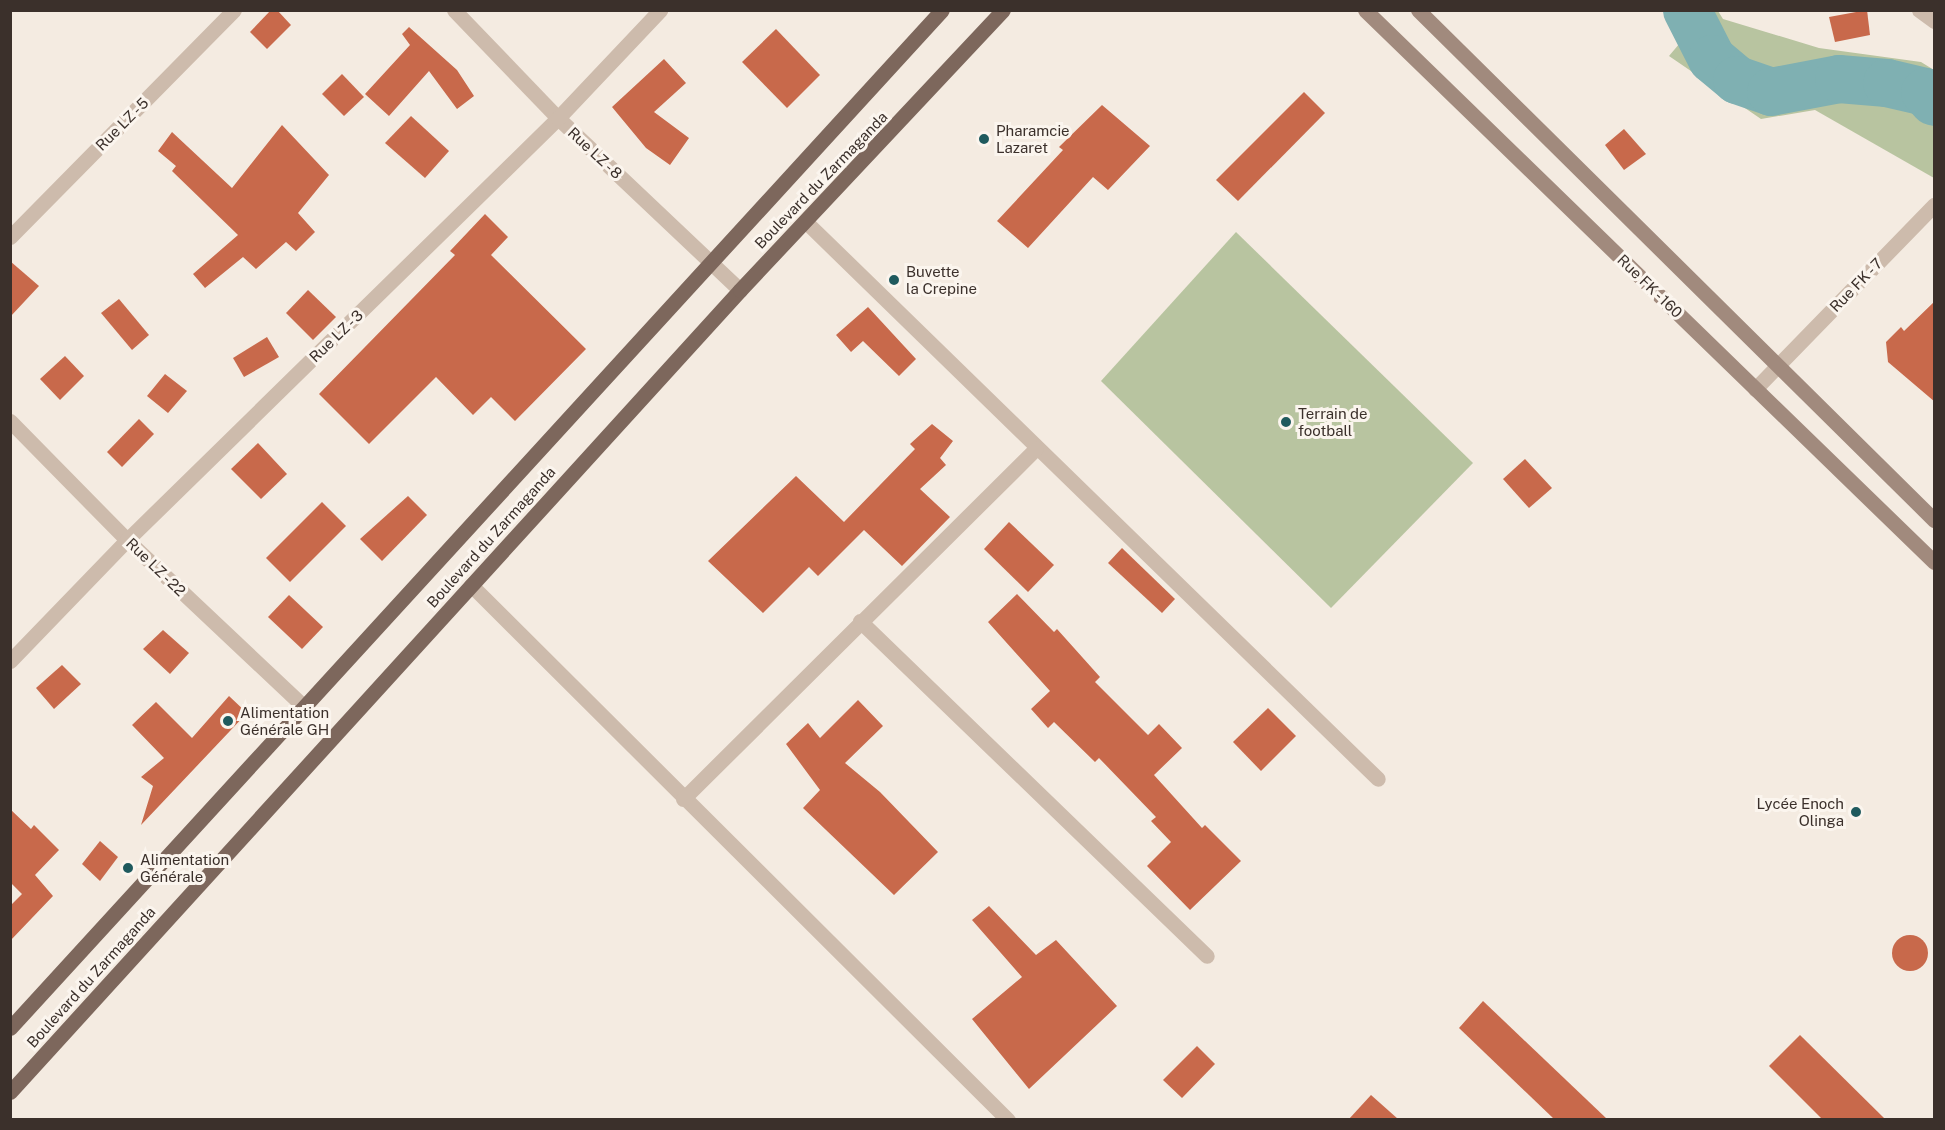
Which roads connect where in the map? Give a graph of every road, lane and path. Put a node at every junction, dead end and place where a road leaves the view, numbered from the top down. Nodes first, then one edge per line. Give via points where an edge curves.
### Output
1 (234, 10) edge
2 (454, 10) edge
3 (660, 10) edge
4 (942, 10) edge
5 (1003, 10) edge
6 (1365, 10) edge
7 (1418, 10) edge
8 (1919, 10) edge
9 (1935, 21) edge
10 (558, 118) junction
11 (1935, 205) edge
12 (806, 222) junction
13 (10, 237) edge
14 (711, 261) junction
15 (740, 290) junction
16 (1778, 366) junction
17 (1755, 389) junction
18 (10, 421) edge
19 (1036, 449) junction
20 (1935, 519) edge
21 (127, 540) junction
22 (1935, 562) edge
23 (471, 585) junction
24 (860, 621) junction
25 (10, 661) edge
26 (305, 708) junction
27 (1378, 779) dead end
28 (682, 799) junction
29 (1207, 956) dead end
30 (10, 1029) edge
31 (10, 1092) edge
32 (1008, 1119) edge

1 - 13 street, Rue LZ - 5
2 - 10 street, Rue LZ - 8
3 - 10 street, Rue LZ - 3
4 - 14 main road, Boulevard du Zarmaganda
5 - 12 main road, Boulevard du Zarmaganda
6 - 17 main road, Rue FK - 160
7 - 16 main road
8 - 9 street
10 - 14 street, Rue LZ - 8
10 - 21 street, Rue LZ - 3
11 - 16 street, Rue FK - 7
12 - 15 main road, Boulevard du Zarmaganda
12 - 19 street
14 - 15 street, Rue LZ - 8
14 - 26 main road, Boulevard du Zarmaganda
15 - 23 main road, Boulevard du Zarmaganda
16 - 17 street, Rue FK - 7
16 - 20 main road
17 - 22 main road, Rue FK - 160
18 - 21 street, Rue LZ - 22
19 - 24 street
19 - 27 street
21 - 25 street, Rue LZ - 3
21 - 26 street, Rue LZ - 22
23 - 28 street
23 - 31 main road, Boulevard du Zarmaganda
24 - 28 street
24 - 29 street
26 - 30 main road, Boulevard du Zarmaganda
28 - 32 street

